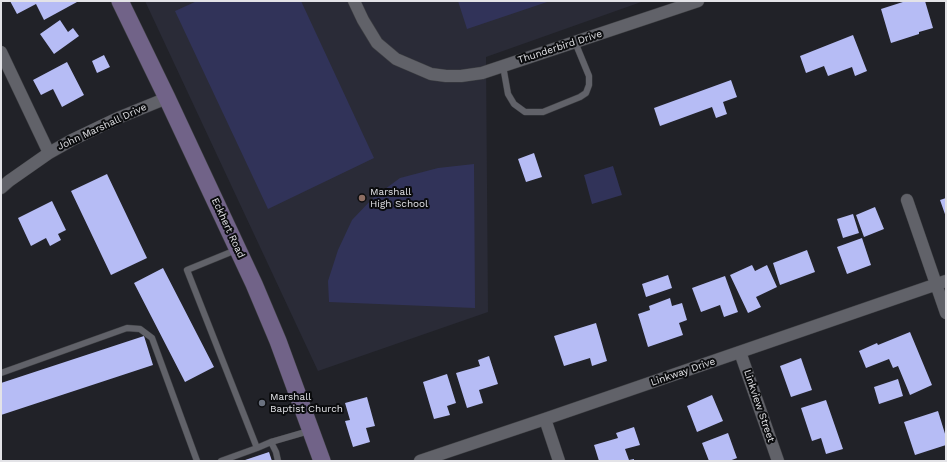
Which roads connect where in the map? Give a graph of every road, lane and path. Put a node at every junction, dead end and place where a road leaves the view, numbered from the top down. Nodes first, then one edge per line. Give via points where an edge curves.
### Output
1 (120, 1) edge
2 (354, 1) edge
3 (698, 1) edge
4 (576, 42) junction
5 (1, 52) edge
6 (503, 66) junction
7 (167, 98) junction
8 (49, 153) junction
9 (1, 188) edge
10 (907, 200) dead end
11 (237, 249) junction
12 (941, 283) edge
13 (946, 313) edge
14 (740, 352) junction
15 (1, 373) edge
16 (545, 420) junction
17 (311, 430) junction
18 (271, 442) junction
19 (257, 448) junction
20 (197, 461) edge
21 (220, 461) edge
22 (278, 461) edge
23 (322, 461) edge
24 (420, 461) edge
25 (560, 461) edge
26 (778, 461) edge

1 - 7 main road, Eckhert Road
2 - 6 street, Thunderbird Drive via 377,43 396,59 431,74 446,76 482,73
3 - 4 street, Thunderbird Drive
4 - 6 street, Thunderbird Drive
4 - 6 lane via 589,76 586,92 580,97 543,112 526,112 514,104 508,94
5 - 8 street
7 - 8 street, John Marshall Drive via 118,118
7 - 11 main road, Eckhert Road
8 - 9 street, John Marshall Drive
10 - 12 street
11 - 17 main road, Eckhert Road via 278,341
11 - 19 lane via 187,270
12 - 13 street
12 - 14 street, Linkway Drive
14 - 16 street, Linkway Drive
14 - 26 street, Linkview Street
15 - 20 lane via 127,328 140,329 152,338
16 - 24 street, Linkway Drive
16 - 25 street
17 - 18 lane
17 - 23 main road, Eckhert Road
18 - 19 lane
18 - 22 lane
19 - 21 lane

